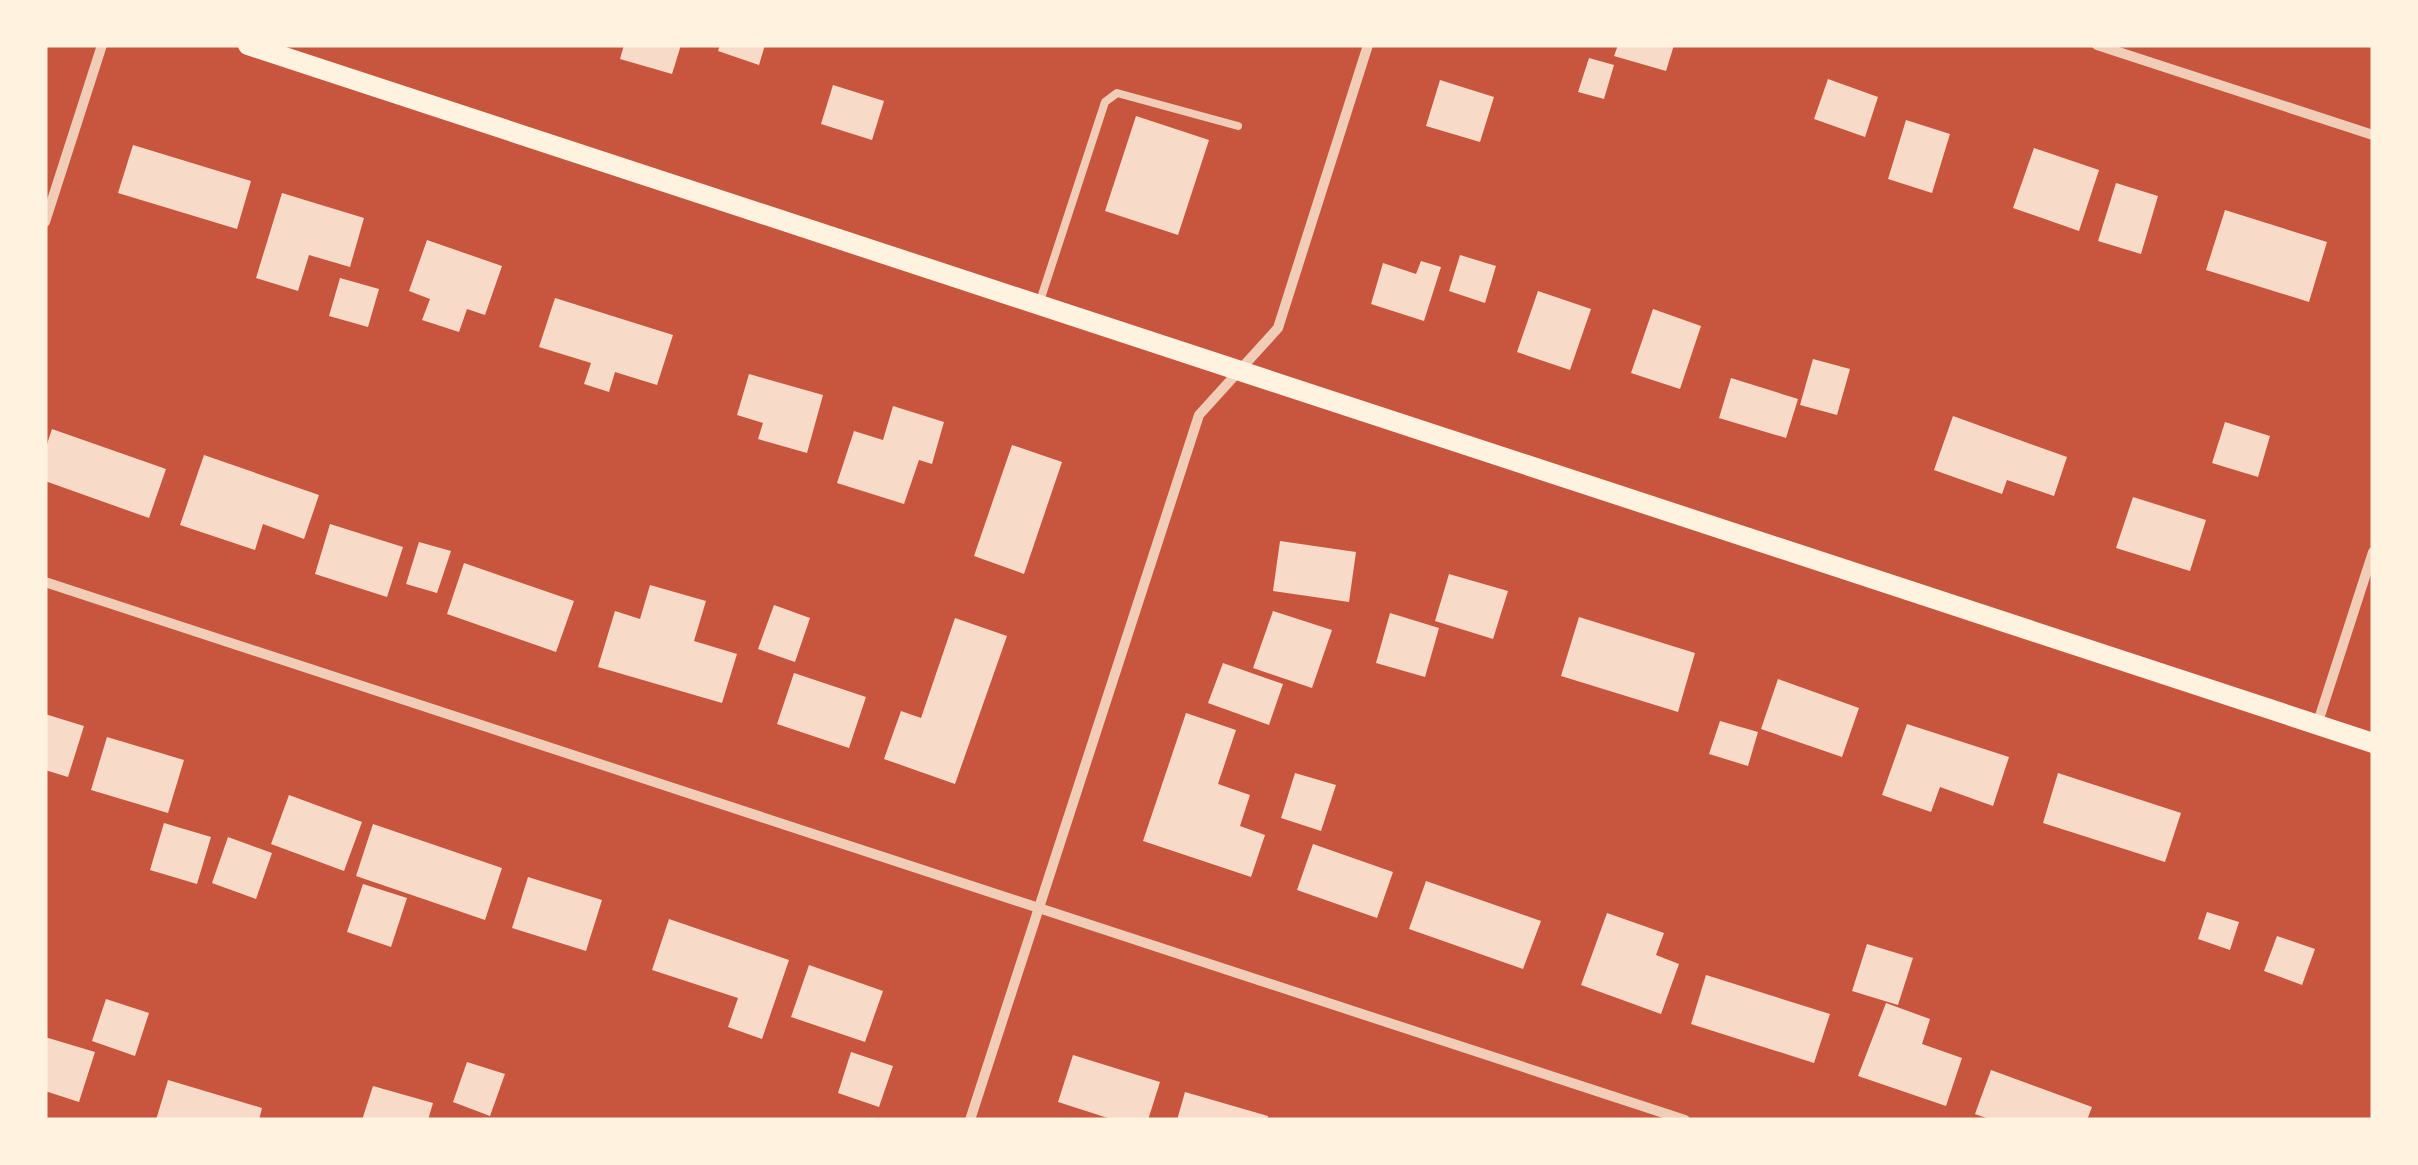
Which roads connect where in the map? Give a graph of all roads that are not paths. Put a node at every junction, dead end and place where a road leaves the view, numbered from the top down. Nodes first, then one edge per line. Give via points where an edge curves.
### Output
1 (102, 45) edge
2 (248, 45) edge
3 (1368, 45) edge
4 (2097, 45) edge
5 (1238, 126) dead end
6 (2373, 135) edge
7 (45, 222) edge
8 (1039, 305) junction
9 (1237, 370) junction
10 (2373, 552) edge
11 (45, 582) edge
12 (2317, 725) junction
13 (2373, 743) edge
14 (1039, 908) junction
15 (970, 1120) edge
16 (1685, 1120) edge

1 - 7 street
2 - 8 main road
3 - 9 street via 1278,328
4 - 6 street
5 - 8 lane via 1147,98 1118,93 1105,102
8 - 9 main road
9 - 12 main road
9 - 14 street via 1199,416
10 - 12 street
11 - 14 street
12 - 13 main road
14 - 15 street
14 - 16 street

